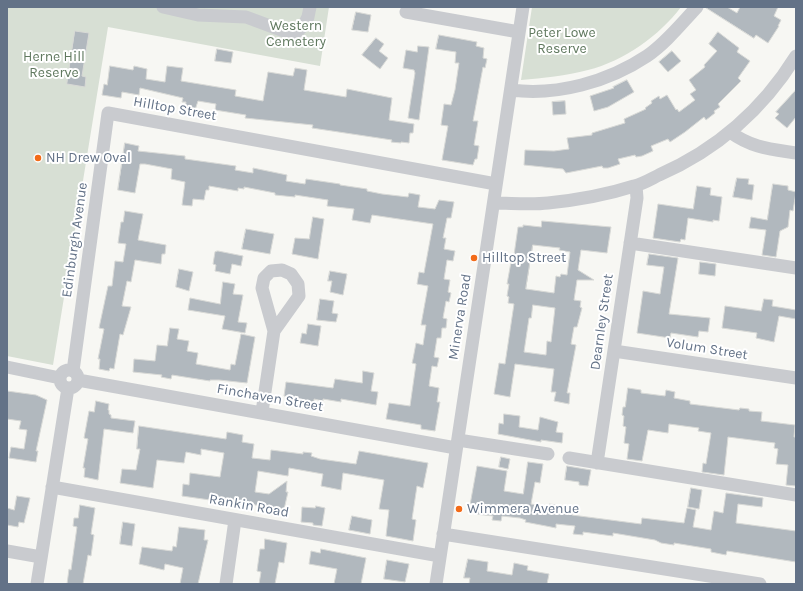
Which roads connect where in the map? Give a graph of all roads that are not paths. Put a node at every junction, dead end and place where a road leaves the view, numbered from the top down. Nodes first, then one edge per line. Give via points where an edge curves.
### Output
1 (164, 7) edge
2 (310, 7) edge
3 (523, 7) edge
4 (697, 7) edge
5 (406, 12) dead end
6 (519, 32) junction
7 (796, 56) edge
8 (511, 90) junction
9 (108, 113) joint
10 (730, 132) junction
11 (796, 153) edge
12 (496, 184) junction
13 (636, 186) junction
14 (494, 203) junction
15 (630, 243) junction
16 (796, 268) edge
17 (274, 331) dead end
18 (614, 351) junction
19 (7, 367) edge
20 (75, 375) junction
21 (796, 378) edge
22 (64, 383) junction
23 (262, 412) junction
24 (457, 444) junction
25 (548, 454) dead end
26 (569, 458) dead end
27 (597, 462) junction
28 (52, 487) junction
29 (796, 495) edge
30 (235, 520) junction
31 (443, 534) junction
32 (7, 551) edge
33 (440, 556) junction
34 (41, 557) junction
35 (37, 584) edge
36 (226, 584) edge
37 (436, 584) edge
38 (760, 584) edge

1 - 2 street via 198,15 246,16 289,33 297,32 304,25
3 - 6 street, Minerva Road
4 - 8 street via 658,47 612,75 554,90
5 - 6 street
6 - 8 street, Minerva Road
7 - 10 street via 761,104
8 - 12 street, Minerva Road
9 - 12 street, Hilltop Street
9 - 20 street, Edinburgh Avenue
10 - 11 street via 756,147
10 - 13 street via 676,168
12 - 14 street, Minerva Road
13 - 14 street via 592,197 546,203
13 - 15 street, Dearnley Street via 637,198
14 - 24 street, Minerva Road
15 - 16 street
15 - 18 street, Dearnley Street
17 - 23 street
18 - 21 street, Volum Street
18 - 27 street, Dearnley Street
19 - 22 street
20 - 22 street via 74,387
20 - 23 street, Finchaven Street
22 - 28 street
23 - 24 street, Finchaven Street
24 - 25 street
24 - 31 street, Minerva Road
26 - 27 street
27 - 29 street
28 - 30 street, Rankin Road
28 - 34 street
30 - 33 street, Rankin Road
30 - 36 street
31 - 33 street, Minerva Road
31 - 38 street
32 - 34 street
33 - 37 street, Minerva Road
34 - 35 street

